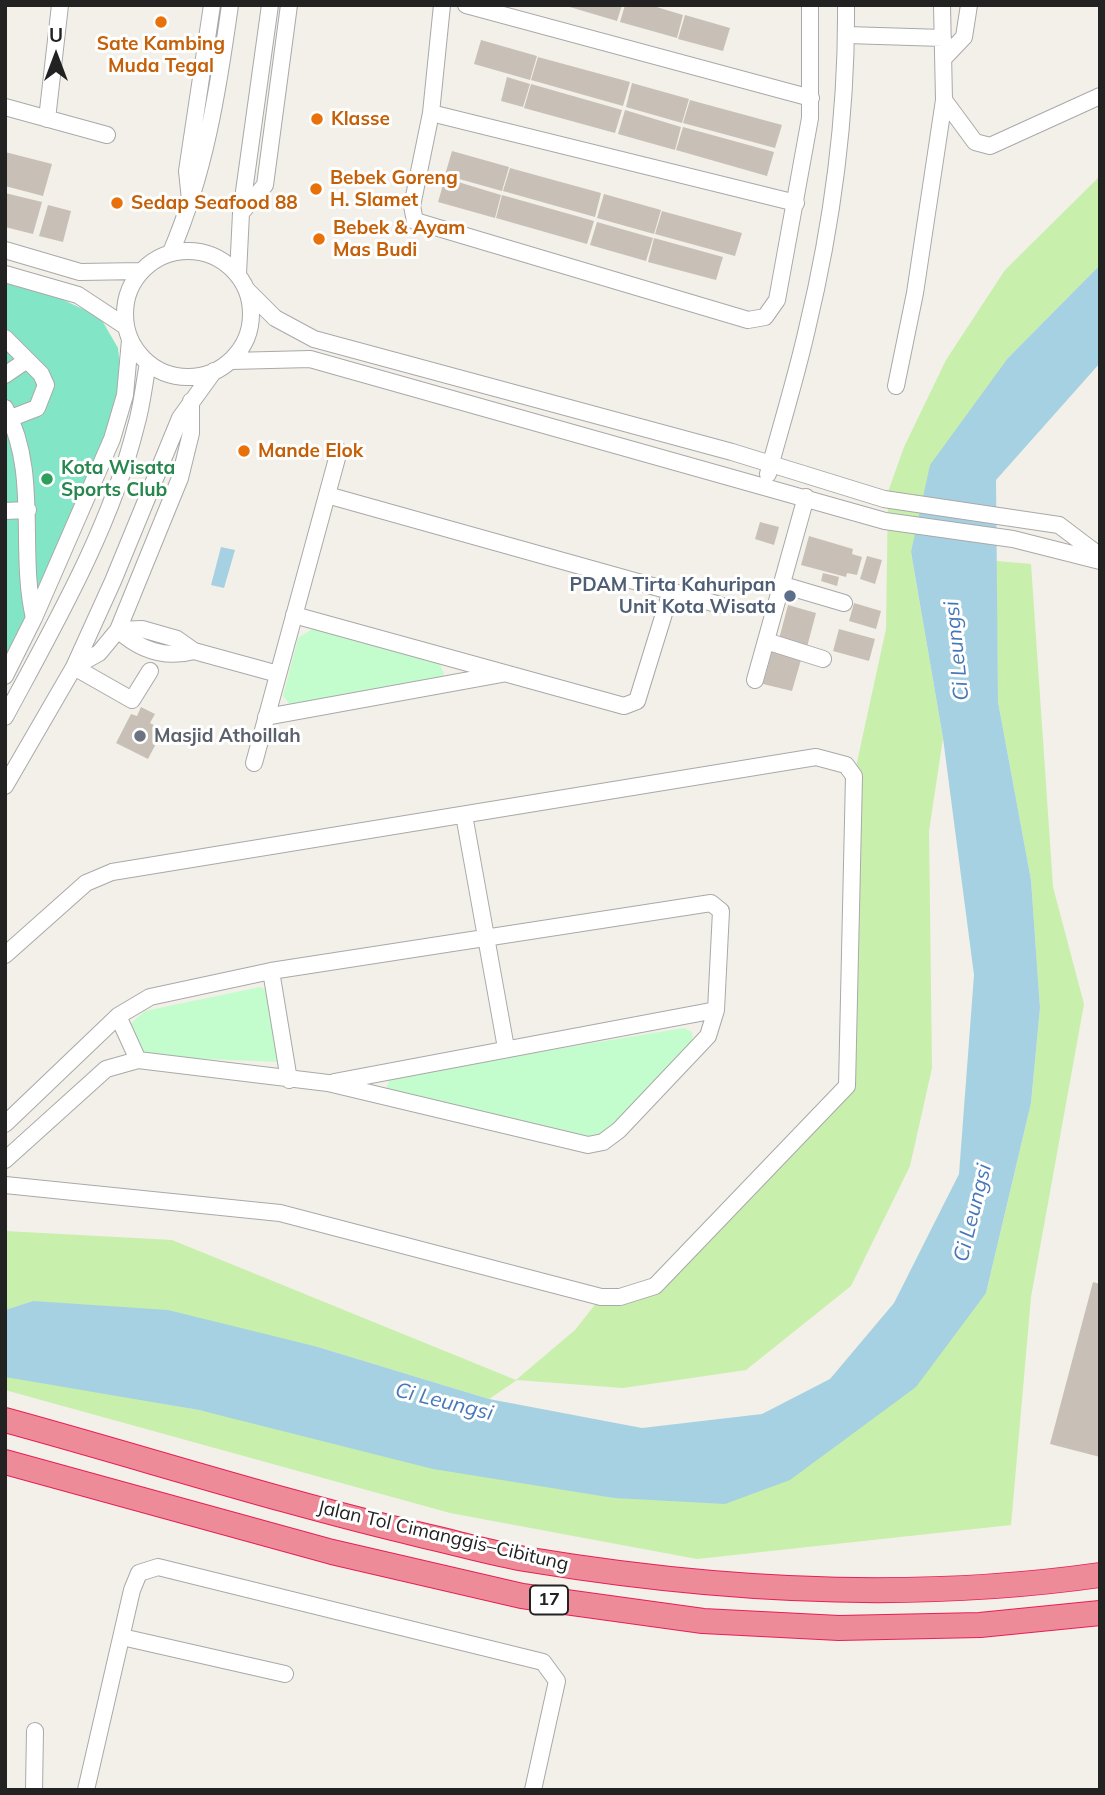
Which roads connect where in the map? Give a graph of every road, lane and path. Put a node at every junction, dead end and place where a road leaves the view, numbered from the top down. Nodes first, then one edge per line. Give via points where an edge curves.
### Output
1 (59, 5) edge
2 (212, 5) edge
3 (230, 5) edge
4 (270, 5) edge
5 (289, 5) edge
6 (442, 5) edge
7 (466, 5) edge
8 (810, 5) edge
9 (846, 5) edge
10 (942, 5) edge
11 (969, 5) edge
12 (847, 35) junction
13 (943, 38) junction
14 (943, 60) junction
15 (1100, 96) edge
16 (811, 98) junction
17 (944, 100) junction
18 (5, 107) edge
19 (431, 113) junction
20 (47, 119) junction
21 (107, 135) dead end
22 (796, 203) junction
23 (191, 206) junction
24 (241, 214) junction
25 (5, 250) edge
26 (171, 252) junction
27 (141, 271) junction
28 (5, 274) edge
29 (238, 274) junction
30 (247, 290) junction
31 (127, 333) junction
32 (5, 338) edge
33 (27, 360) junction
34 (230, 361) junction
35 (148, 363) junction
36 (214, 371) junction
37 (5, 375) edge
38 (896, 386) dead end
39 (191, 401) junction
40 (8, 413) edge
41 (339, 451) dead end
42 (771, 464) junction
43 (765, 485) junction
44 (327, 495) junction
45 (806, 498) junction
46 (5, 510) edge
47 (28, 510) junction
48 (1100, 558) edge
49 (783, 585) junction
50 (671, 592) junction
51 (844, 603) dead end
52 (720, 605) dead end
53 (294, 615) junction
54 (34, 618) junction
55 (118, 630) junction
56 (766, 641) junction
57 (823, 659) dead end
58 (74, 667) junction
59 (150, 671) dead end
60 (508, 673) junction
61 (278, 674) junction
62 (5, 676) edge
63 (755, 680) dead end
64 (5, 717) edge
65 (266, 717) junction
66 (254, 763) dead end
67 (5, 786) edge
68 (464, 815) junction
69 (485, 938) junction
70 (5, 955) edge
71 (271, 971) junction
72 (716, 1010) junction
73 (118, 1016) junction
74 (506, 1048) junction
75 (138, 1060) junction
76 (289, 1080) junction
77 (328, 1083) junction
78 (5, 1124) edge
79 (5, 1160) edge
80 (5, 1185) edge
81 (13, 1422) edge
82 (10, 1463) edge
83 (1100, 1575) edge
84 (1100, 1613) edge
85 (122, 1637) junction
86 (285, 1674) dead end
87 (35, 1731) dead end
88 (34, 1790) edge
89 (86, 1790) edge
90 (533, 1790) edge

1 - 20 street
2 - 23 street via 187,171
3 - 23 street via 208,142
4 - 24 street
5 - 24 street via 265,185
6 - 19 street
7 - 16 street
8 - 16 street
9 - 12 street
10 - 13 street
11 - 14 street via 964,37
12 - 13 street
12 - 42 street via 837,154 816,292
13 - 14 street
14 - 17 street
15 - 17 street via 990,146 975,142
16 - 22 street
17 - 38 street
18 - 20 street
19 - 22 street
19 - 22 street via 412,206 415,221 748,320 765,317 777,300
20 - 21 street
23 - 26 street
24 - 29 street
25 - 27 street via 80,272
26 - 27 street
26 - 29 street via 207,253
27 - 31 street via 131,285 124,311
28 - 31 street via 78,295
29 - 30 street
30 - 34 street via 250,328
30 - 42 street via 275,318 314,339
31 - 35 street
31 - 54 street via 125,396 112,439
32 - 33 street
33 - 37 street
33 - 40 street via 46,385 42,399 37,408
34 - 36 street
34 - 43 street via 310,359
35 - 36 street via 180,377
35 - 64 street via 136,426 116,491 54,626
36 - 39 street
39 - 55 street via 191,432 180,478
39 - 58 street
40 - 47 street via 22,462
41 - 44 street
42 - 43 street
42 - 48 street via 884,499 1059,526
43 - 45 street
44 - 50 street
44 - 53 street
45 - 48 street via 885,521 1013,539
45 - 49 street
46 - 47 street
47 - 54 street via 29,594
49 - 51 street
49 - 56 street
50 - 52 street
50 - 60 street via 637,701 624,706
53 - 60 street
53 - 61 street
54 - 62 street
55 - 58 street via 99,653
55 - 61 street via 142,629 177,639 194,651
56 - 57 street
56 - 63 street
58 - 59 street via 132,700
58 - 67 street
60 - 65 street
61 - 65 street
65 - 66 street
68 - 69 street
68 - 70 street via 113,872 86,883
68 - 80 street via 816,757 846,765 854,776 847,1086 656,1286 620,1297 601,1297 280,1213
69 - 71 street
69 - 72 street via 711,903 721,911
69 - 74 street
71 - 73 street via 150,997
71 - 76 street
72 - 74 street
72 - 77 street via 708,1036 619,1130 603,1142 588,1145
73 - 75 street
73 - 78 street
74 - 77 street
75 - 76 street
75 - 79 street via 106,1069
76 - 77 street
81 - 83 highway, Jalan Tol Cimanggis–Cibitung / 17 via 341,1516 555,1563 705,1584 836,1591 978,1587
82 - 84 highway, Jalan Tol Cimanggis–Cibitung / 17 via 332,1552 522,1597 703,1621 839,1628 980,1625
85 - 86 street
85 - 89 street
85 - 90 street via 136,1577 158,1567 543,1662 557,1681
87 - 88 street

